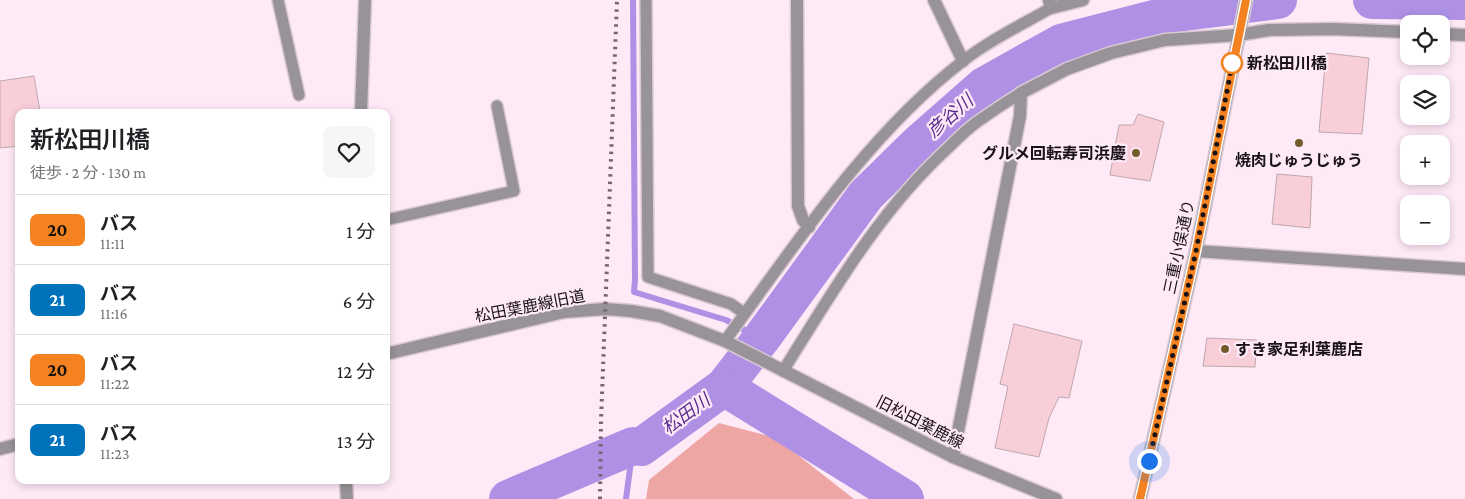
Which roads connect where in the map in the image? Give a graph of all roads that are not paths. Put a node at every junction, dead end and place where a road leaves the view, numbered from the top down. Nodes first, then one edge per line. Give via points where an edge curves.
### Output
1 (278, 0) edge
2 (365, 0) edge
3 (646, 0) edge
4 (797, 0) edge
5 (934, 0) edge
6 (1083, 0) edge
7 (1246, 0) edge
8 (1050, 4) edge
9 (1400, 32) edge
10 (1450, 34) edge
11 (1465, 34) edge
12 (1238, 35) junction
13 (963, 61) junction
14 (1021, 93) junction
15 (299, 95) dead end
16 (497, 106) dead end
17 (361, 109) edge
18 (390, 219) edge
19 (809, 227) junction
20 (1196, 251) junction
21 (1465, 269) edge
22 (742, 316) junction
23 (731, 339) junction
24 (390, 353) edge
25 (778, 369) junction
26 (15, 445) edge
27 (0, 449) edge
28 (953, 457) junction
29 (346, 484) edge
30 (347, 499) edge
31 (1056, 499) edge
32 (1140, 499) edge

1 - 15 lane
2 - 17 street
3 - 22 lane via 648,277 731,304
4 - 19 street via 798,206
5 - 13 street
6 - 8 street
7 - 12 street, 三重小俣通り
8 - 13 lane
9 - 12 street via 1269,30
10 - 11 street
12 - 14 street via 1165,40 1111,53 1067,69
12 - 20 street, 三重小俣通り
13 - 19 lane via 895,123
14 - 25 lane via 975,123 909,186
14 - 28 street via 1020,116
16 - 18 lane via 514,192
19 - 22 lane
20 - 21 street
20 - 32 street, 三重小俣通り
22 - 23 lane
23 - 24 street, 松田葉鹿線旧道 via 660,316 631,311 582,310
23 - 25 street, 松田葉鹿線旧道
25 - 28 street, 旧松田葉鹿線
26 - 27 street
28 - 31 street, 旧松田葉鹿線
29 - 30 street

